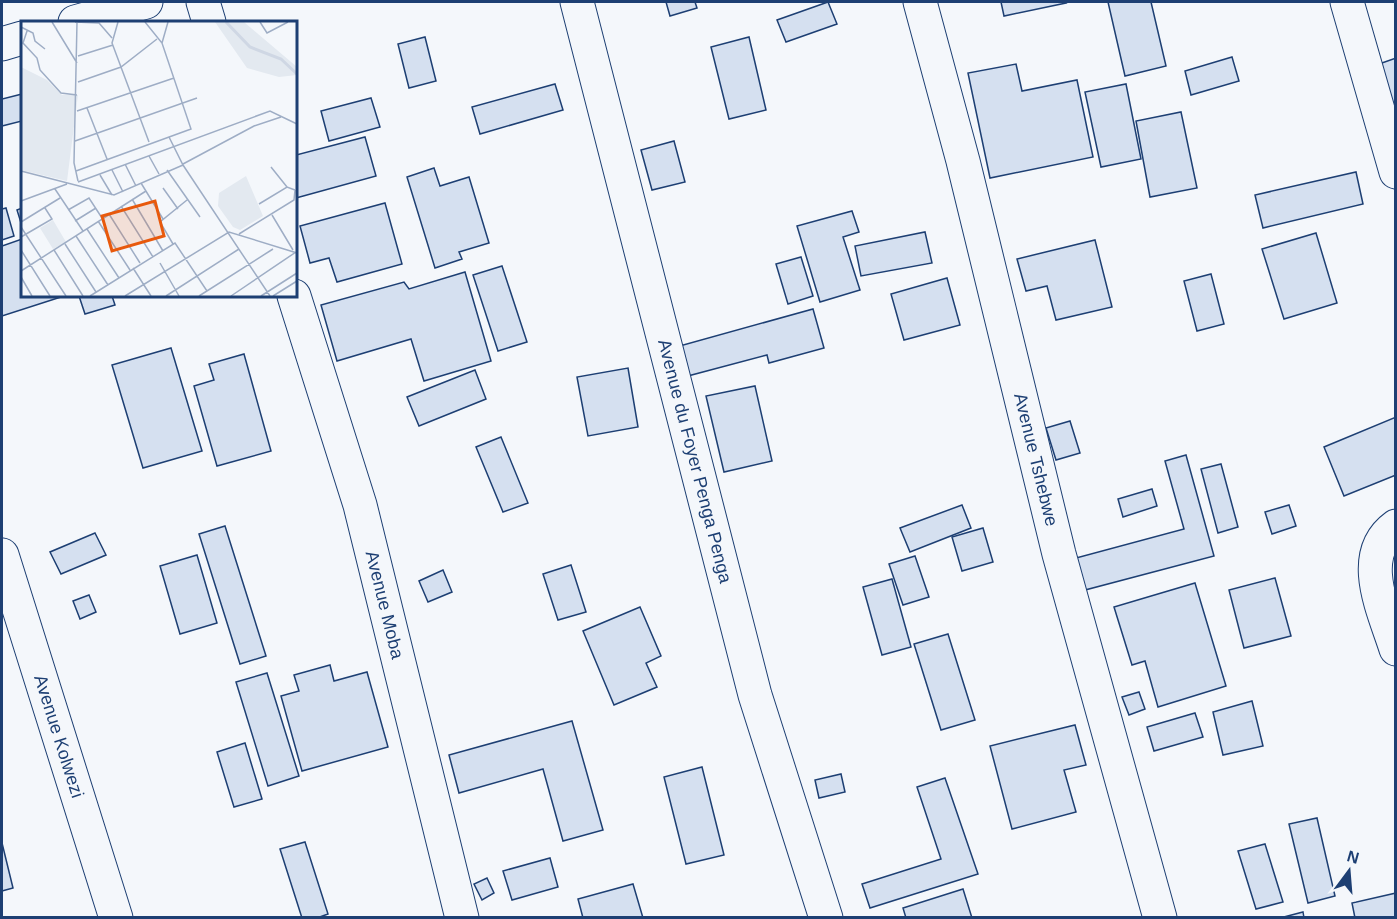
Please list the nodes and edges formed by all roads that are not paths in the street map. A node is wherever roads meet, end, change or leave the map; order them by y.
1 (146, 2) edge
2 (203, 2) edge
3 (577, 2) edge
4 (920, 2) edge
5 (1347, 2) edge
6 (79, 21) edge
7 (209, 21) edge
8 (21, 38) edge
9 (2, 44) edge
10 (1395, 172) edge
11 (294, 297) edge
12 (1395, 526) edge
13 (2, 555) edge
14 (1395, 649) edge
15 (116, 918) edge
16 (462, 918) edge
17 (826, 918) edge
18 (1160, 918) edge

1 - 6 street
2 - 7 street
3 - 17 street, Avenue du Foyer Penga Penga
4 - 18 street, Avenue Tshebwe
5 - 10 street
8 - 9 street
11 - 16 street, Avenue Moba
12 - 14 street
13 - 15 street, Avenue Kolwezi

